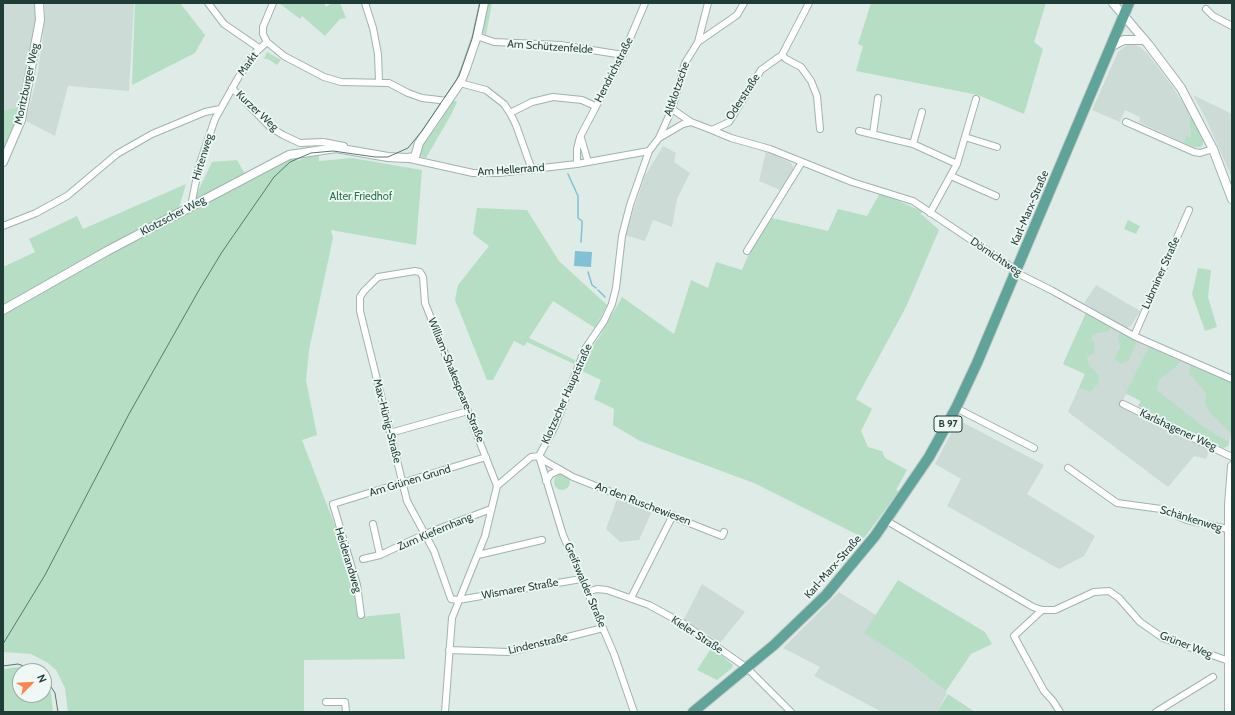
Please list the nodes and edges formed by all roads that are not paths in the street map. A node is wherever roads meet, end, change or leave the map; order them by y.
1 (39, 3) edge
2 (208, 3) edge
3 (273, 3) edge
4 (366, 3) edge
5 (484, 3) edge
6 (645, 3) edge
7 (708, 3) edge
8 (744, 3) edge
9 (809, 3) edge
10 (1113, 3) edge
11 (1129, 3) edge
12 (1206, 9) dead end
13 (1124, 16) junction
14 (1232, 26) edge
15 (477, 36) junction
16 (1144, 40) junction
17 (267, 42) junction
18 (698, 42) junction
19 (1112, 46) junction
20 (259, 48) junction
21 (623, 55) junction
22 (782, 55) junction
23 (379, 82) junction
24 (460, 83) junction
25 (232, 88) junction
26 (878, 98) dead end
27 (976, 99) dead end
28 (448, 102) junction
29 (595, 106) junction
30 (220, 109) junction
31 (672, 109) junction
32 (922, 112) dead end
33 (510, 113) junction
34 (691, 122) junction
35 (1126, 122) dead end
36 (820, 129) dead end
37 (712, 130) junction
38 (859, 131) dead end
39 (873, 134) junction
40 (580, 137) junction
41 (965, 137) junction
42 (659, 138) junction
43 (912, 144) junction
44 (997, 147) dead end
45 (351, 149) junction
46 (1213, 149) junction
47 (649, 151) junction
48 (406, 158) junction
49 (3, 162) edge
50 (588, 162) junction
51 (802, 162) junction
52 (577, 164) junction
53 (957, 164) junction
54 (532, 170) junction
55 (951, 176) junction
56 (1231, 194) edge
57 (996, 196) dead end
58 (191, 206) junction
59 (1189, 210) dead end
60 (930, 213) junction
61 (3, 226) edge
62 (747, 251) dead end
63 (420, 272) joint
64 (1015, 272) junction
65 (3, 310) edge
66 (1134, 336) junction
67 (1232, 379) edge
68 (1123, 404) dead end
69 (956, 408) junction
70 (468, 411) junction
71 (390, 433) junction
72 (1034, 448) dead end
73 (539, 456) junction
74 (486, 457) junction
75 (1232, 457) edge
76 (1232, 466) edge
77 (1068, 468) dead end
78 (560, 470) junction
79 (1232, 478) edge
80 (546, 481) junction
81 (402, 483) junction
82 (497, 486) junction
83 (333, 504) joint
84 (491, 509) junction
85 (673, 515) junction
86 (887, 521) junction
87 (373, 524) dead end
88 (1231, 530) edge
89 (724, 532) dead end
90 (425, 534) junction
91 (542, 540) dead end
92 (380, 555) junction
93 (478, 555) junction
94 (363, 559) dead end
95 (581, 579) junction
96 (587, 592) junction
97 (631, 598) junction
98 (458, 600) junction
99 (1042, 610) junction
100 (361, 615) dead end
101 (603, 628) junction
102 (449, 650) junction
103 (1229, 661) junction
104 (747, 668) junction
105 (1231, 670) edge
106 (1214, 677) dead end
107 (326, 702) dead end
108 (346, 712) edge
109 (445, 712) edge
110 (634, 712) edge
111 (693, 712) edge
112 (791, 712) edge
113 (1060, 712) edge
114 (1156, 712) edge
115 (1229, 712) edge

1 - 49 street, Moritzburger Weg
2 - 20 street
3 - 17 street
4 - 23 street
5 - 15 street
6 - 21 street, Hendrichstraße
7 - 18 street, Altklotzsche
8 - 18 street
9 - 22 street, Oderstraße
10 - 13 street
11 - 13 main road, B 97
12 - 14 street
13 - 16 street
13 - 19 main road, Karl-Marx-Straße / B 97
15 - 21 street, Am Schützenfelde
15 - 24 street
16 - 19 street
16 - 46 street
17 - 20 street, Markt
17 - 23 street, Markt
18 - 31 street, Altklotzsche
19 - 64 main road, Karl-Marx-Straße / B 97
20 - 25 street, Markt
21 - 29 street, Hendrichstraße
22 - 36 street
22 - 37 street, Oderstraße
23 - 28 street, Markt
24 - 28 street
24 - 33 street
25 - 30 street, Markt
25 - 45 street, Kurzer Weg
26 - 39 street
27 - 41 street
28 - 48 street
29 - 33 street
29 - 40 street, Hendrichstraße
30 - 58 street, Hirtenweg
30 - 61 street
31 - 34 street
31 - 42 street, Altklotzsche
32 - 43 street
33 - 54 street
34 - 37 street
34 - 42 street
35 - 46 street
37 - 51 street, Dörnichtweg
38 - 39 street
39 - 43 street
40 - 50 street
40 - 52 street, Hendrichstraße
41 - 44 street
41 - 53 street
42 - 47 street, Altklotzsche
43 - 53 street
45 - 48 street, Am Hellerrand
45 - 58 street, Klotzscher Weg
46 - 56 street
47 - 50 street, Am Hellerrand
47 - 73 street, Klotzscher Hauptstraße
48 - 54 street, Am Hellerrand
50 - 52 street, Am Hellerrand
51 - 60 street, Dörnichtweg
51 - 62 street
52 - 54 street, Am Hellerrand
53 - 55 street
55 - 57 street
55 - 60 street
58 - 65 street, Klotzscher Weg
59 - 66 street, Lubminer Straße
60 - 64 street, Dörnichtweg
63 - 70 street, William-Shakespeare-Straße
63 - 71 street, Max-Hünig-Straße
64 - 66 street, Dörnichtweg
64 - 69 main road, Karl-Marx-Straße / B 97
66 - 67 street, Dörnichtweg
68 - 75 street, Karlshagener Weg
69 - 72 street
69 - 86 main road, Karl-Marx-Straße / B 97
70 - 71 street
70 - 74 street, William-Shakespeare-Straße
71 - 81 street, Max-Hünig-Straße
73 - 78 street, An den Ruschewiesen
73 - 80 street, Greifswalder Straße
73 - 82 street, Klotzscher Hauptstraße
74 - 81 street, Am Grünen Grund
74 - 82 street, William-Shakespeare-Straße
76 - 79 street
77 - 88 street, Schänkenweg
78 - 80 street
78 - 85 street, An den Ruschewiesen
79 - 88 street
80 - 95 street, Greifswalder Straße
81 - 83 street, Am Grünen Grund
81 - 90 street, Max-Hünig-Straße
82 - 84 street
83 - 100 street, Heiderandweg
84 - 90 street, Zum Kiefernhang
84 - 93 street
85 - 89 street, An den Ruschewiesen
85 - 97 street
86 - 99 street
86 - 104 main road, Karl-Marx-Straße / B 97
87 - 92 street
88 - 103 street
90 - 92 street, Zum Kiefernhang
90 - 98 street, Max-Hünig-Straße
91 - 93 street
92 - 94 street, Zum Kiefernhang
93 - 98 street
95 - 96 street, Greifswalder Straße
95 - 98 street, Wismarer Straße
96 - 97 street, Kieler Straße
96 - 101 street, Greifswalder Straße
97 - 104 street, Kieler Straße
98 - 102 street
99 - 103 street, Grüner Weg
99 - 113 street
101 - 102 street, Lindenstraße
101 - 110 street, Greifswalder Straße
102 - 109 street
103 - 105 street
104 - 111 main road, Karl-Marx-Straße / B 97
104 - 112 street, Kieler Straße
105 - 115 street
106 - 114 street
107 - 108 street

